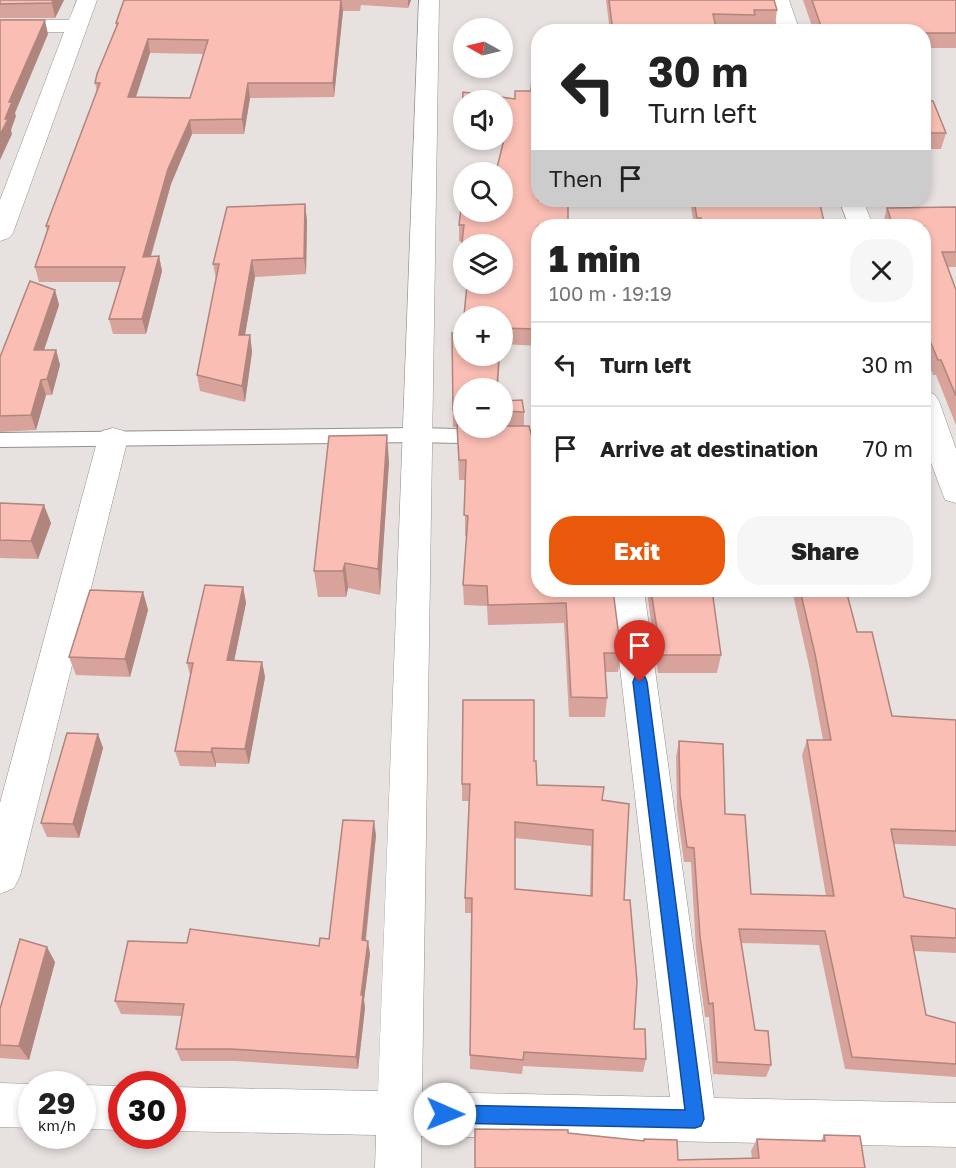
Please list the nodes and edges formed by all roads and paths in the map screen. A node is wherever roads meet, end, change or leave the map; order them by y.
1 (87, 0) edge
2 (429, 0) edge
3 (779, 0) edge
4 (787, 24) edge
5 (0, 26) edge
6 (76, 26) junction
7 (0, 233) edge
8 (931, 421) edge
9 (416, 435) junction
10 (113, 438) junction
11 (531, 438) edge
12 (0, 440) edge
13 (940, 447) edge
14 (956, 492) edge
15 (629, 597) edge
16 (0, 876) edge
17 (0, 1105) edge
18 (18, 1106) edge
19 (186, 1108) edge
20 (399, 1113) junction
21 (695, 1119) junction
22 (956, 1125) edge
23 (398, 1168) edge

1 - 6 street
2 - 9 street
3 - 4 street
5 - 6 street
6 - 7 street
8 - 13 street
9 - 10 lane
9 - 11 lane
9 - 20 street
10 - 12 lane
10 - 16 street
13 - 14 street
15 - 21 street
17 - 18 street
19 - 20 street
20 - 21 street
20 - 23 street
21 - 22 street

